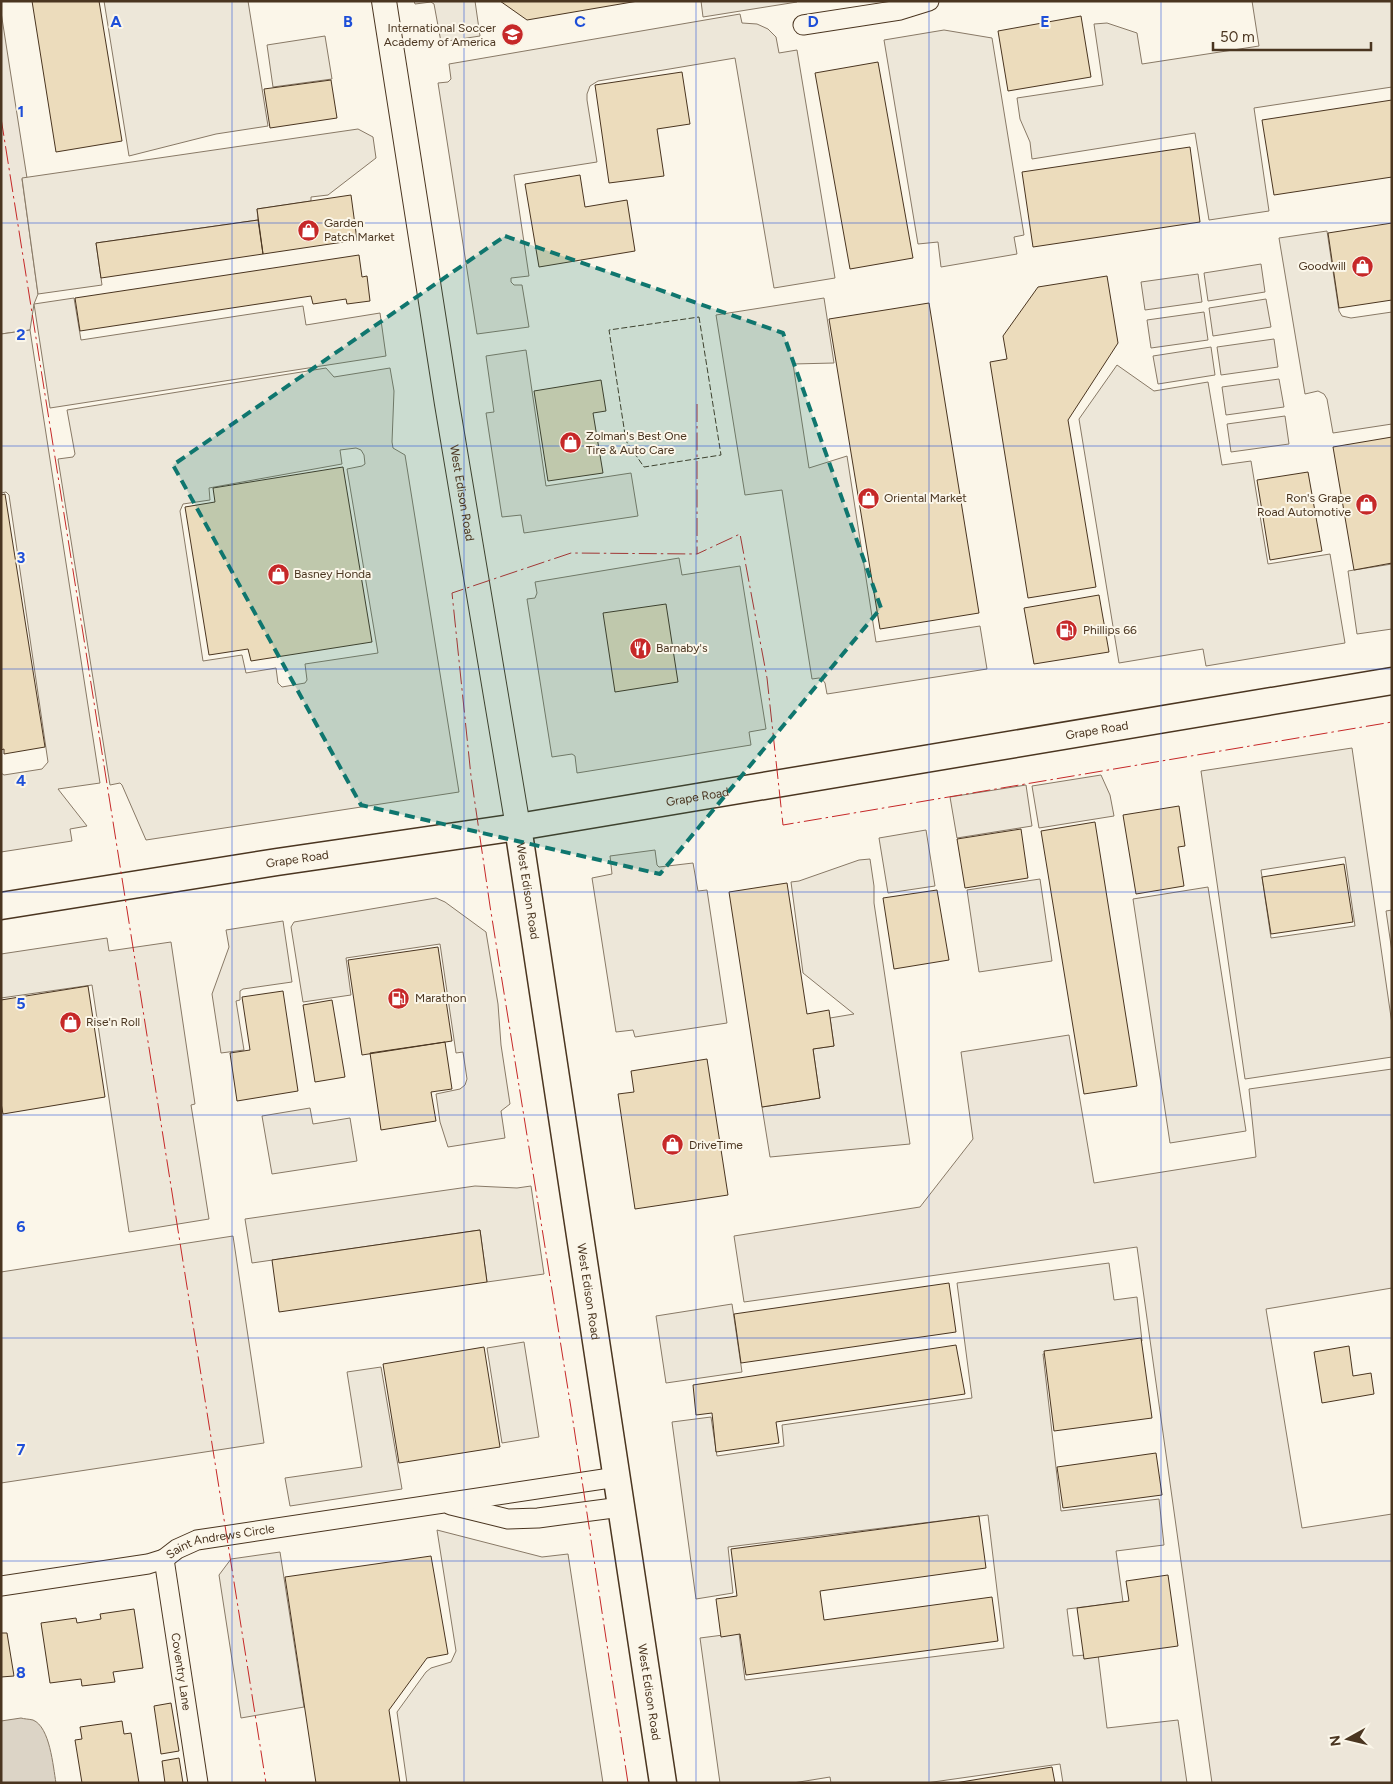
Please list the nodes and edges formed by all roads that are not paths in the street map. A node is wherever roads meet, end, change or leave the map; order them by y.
1 (384, 1) edge
2 (928, 1) edge
3 (803, 25) dead end
4 (1392, 681) edge
5 (518, 827) junction
6 (1, 906) edge
7 (617, 1477) junction
8 (443, 1503) junction
9 (621, 1507) junction
10 (164, 1559) junction
11 (1, 1586) edge
12 (198, 1783) edge
13 (663, 1783) edge

1 - 5 street, West Edison Road
2 - 3 street
4 - 5 main road, Grape Road
5 - 6 main road, Grape Road
5 - 7 main road, West Edison Road
7 - 8 street, Saint Andrews Circle
7 - 9 main road, West Edison Road
8 - 9 street, Saint Andrews Circle
8 - 10 street, Saint Andrews Circle
9 - 13 main road, West Edison Road
10 - 11 street, Saint Andrews Circle
10 - 12 street, Coventry Lane

